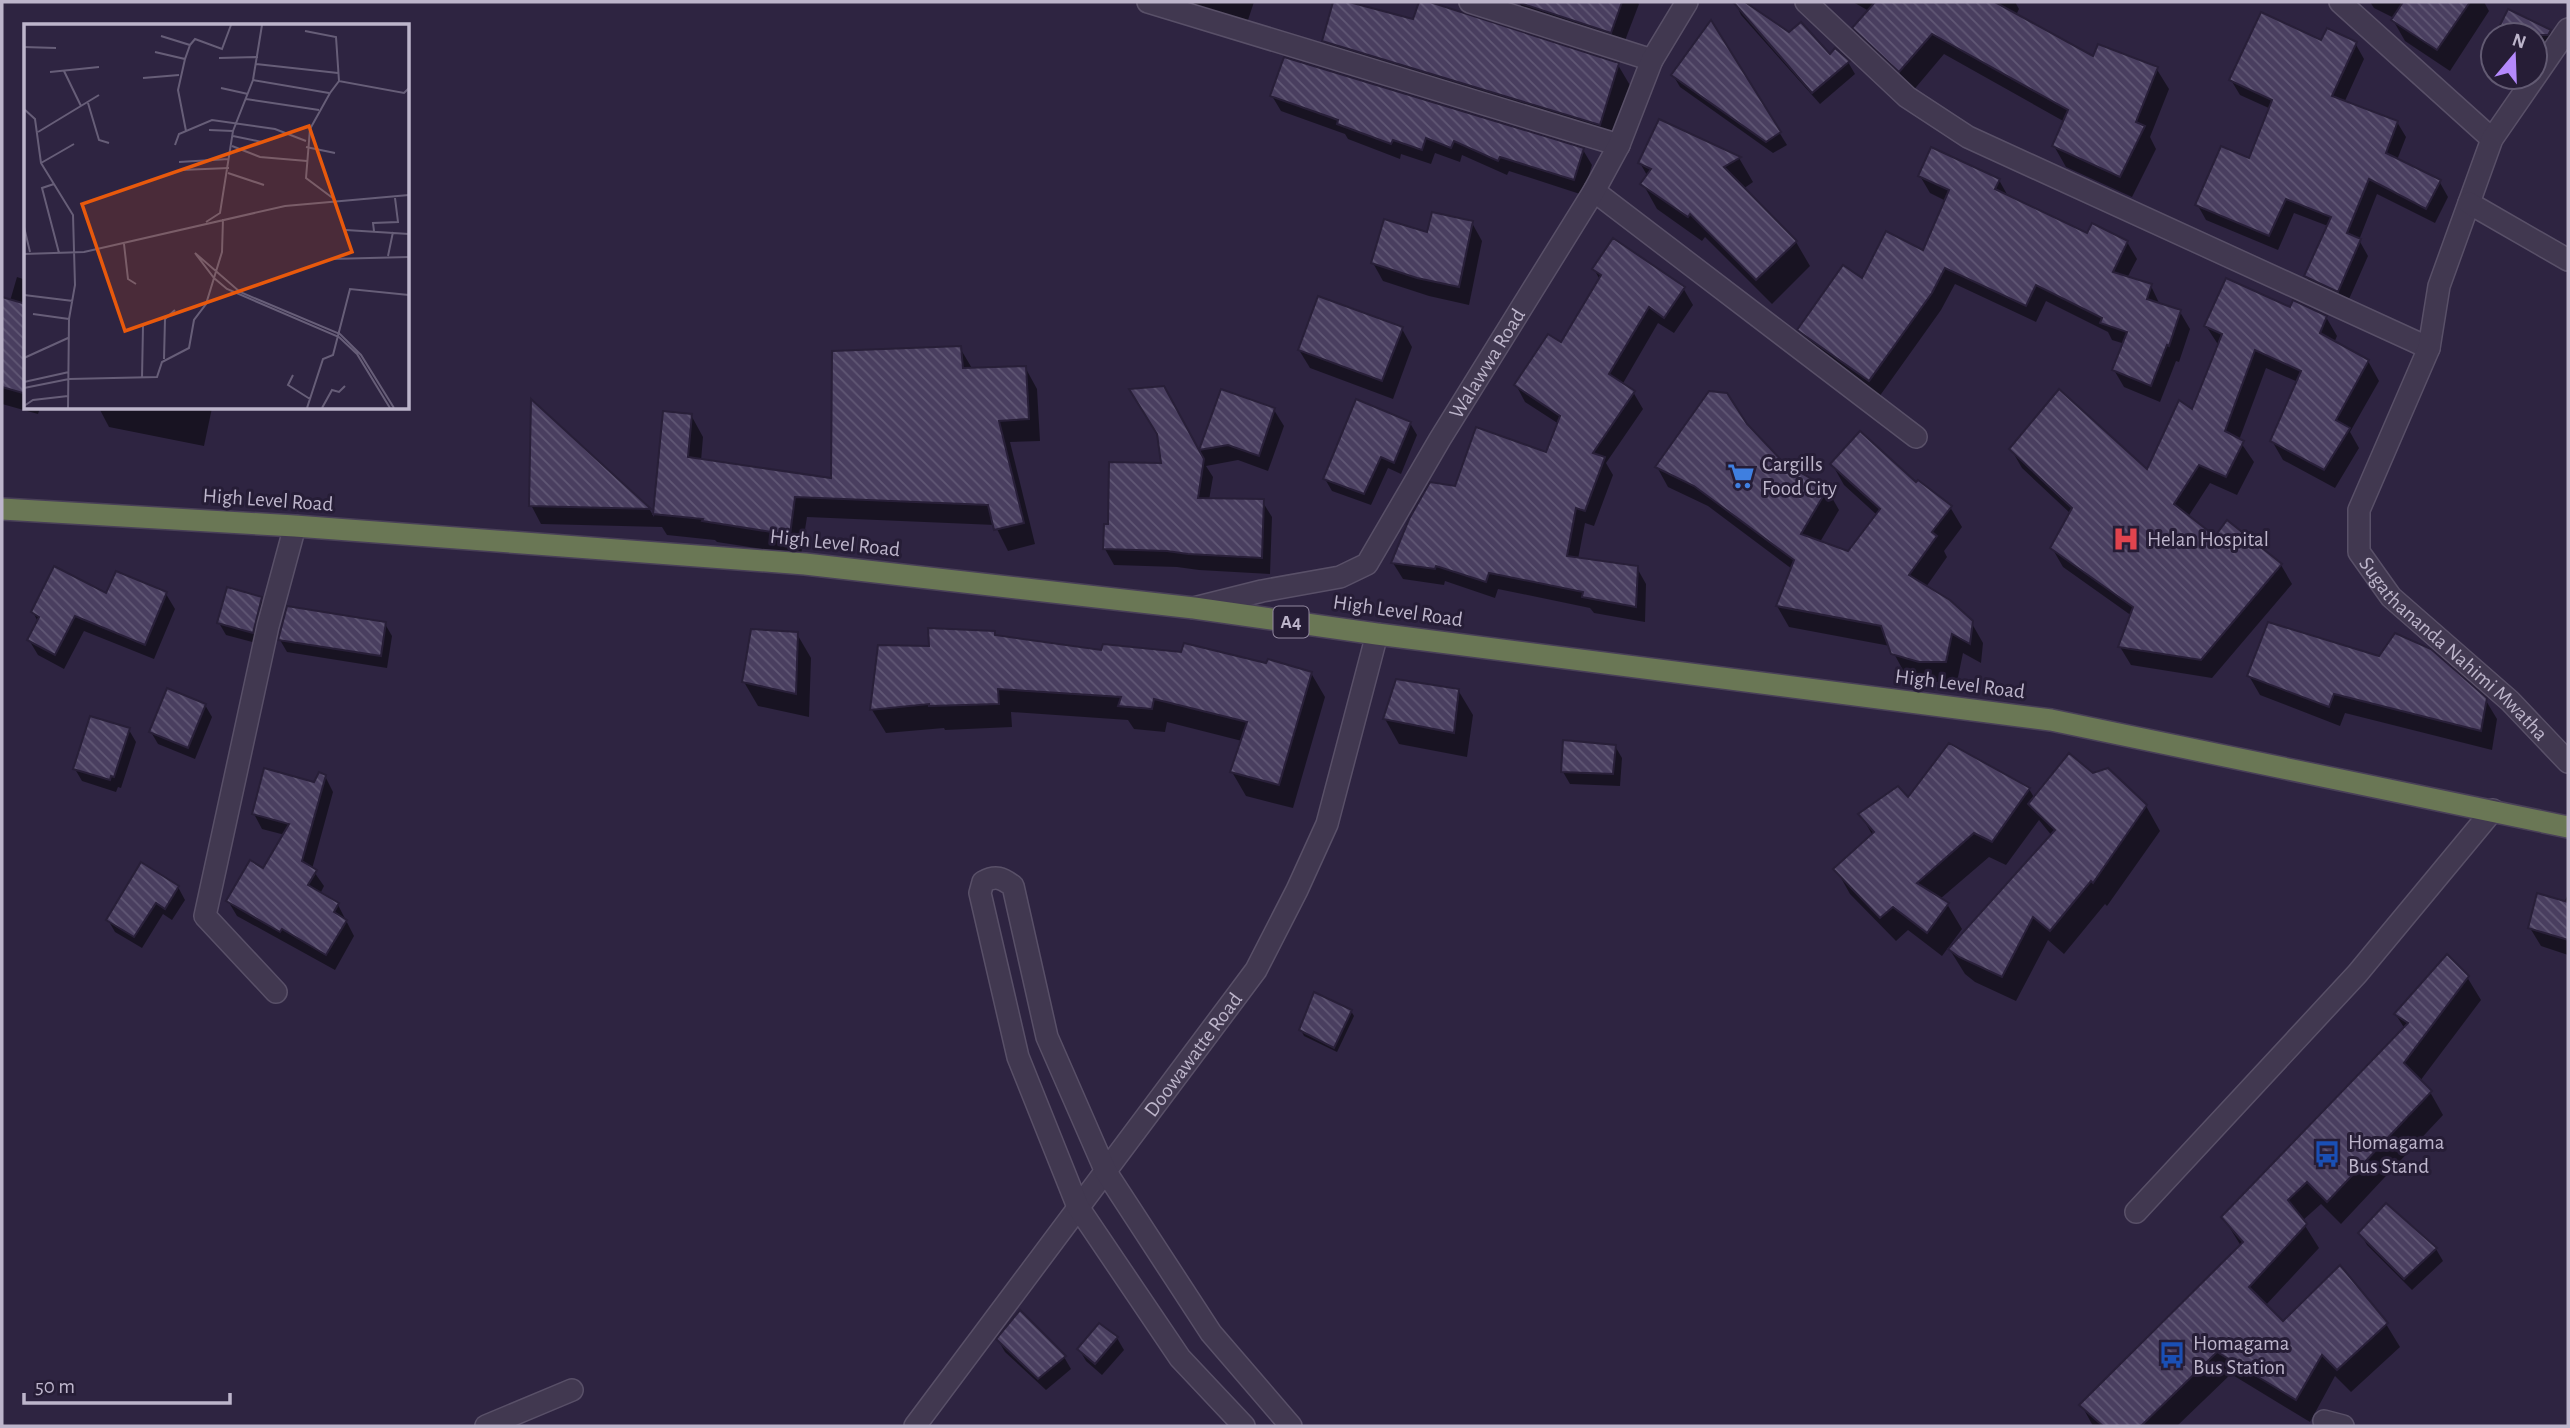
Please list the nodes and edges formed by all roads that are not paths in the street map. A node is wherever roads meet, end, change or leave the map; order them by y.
1 (1148, 2) edge
2 (1471, 2) edge
3 (1687, 2) edge
4 (1806, 2) edge
5 (2340, 2) edge
6 (2568, 30) edge
7 (1652, 60) junction
8 (2492, 139) junction
9 (1619, 145) junction
10 (1594, 191) junction
11 (2469, 203) junction
12 (2568, 260) edge
13 (2429, 348) junction
14 (1916, 437) dead end
15 (2, 509) edge
16 (295, 526) junction
17 (1194, 608) junction
18 (1377, 634) junction
19 (2568, 762) edge
20 (2493, 810) junction
21 (2568, 827) edge
22 (276, 992) dead end
23 (1106, 1172) junction
24 (1078, 1207) junction
25 (2136, 1212) dead end
26 (572, 1390) dead end
27 (486, 1426) edge
28 (915, 1426) edge
29 (1244, 1426) edge
30 (1291, 1426) edge

1 - 9 street
2 - 7 street
3 - 7 street, Walawwa Road
4 - 13 street
5 - 8 street
6 - 8 street, Sugathananda Nahimi Mwatha
7 - 9 street, Walawwa Road
8 - 11 street, Sugathananda Nahimi Mwatha
9 - 10 street, Walawwa Road
10 - 14 street
10 - 17 street, Walawwa Road
11 - 12 street
11 - 13 street, Sugathananda Nahimi Mwatha
13 - 19 street, Sugathananda Nahimi Mwatha
15 - 16 highway, High Level Road / A4
16 - 17 highway, High Level Road / A4
16 - 22 street
17 - 18 highway, High Level Road / A4
18 - 20 highway, High Level Road / A4
18 - 23 street, Doowawatte Road
20 - 21 highway, High Level Road / A4
20 - 25 street
23 - 24 street, Doowawatte Road
23 - 24 street
23 - 30 street
24 - 28 street, Doowawatte Road
24 - 29 street
26 - 27 street

